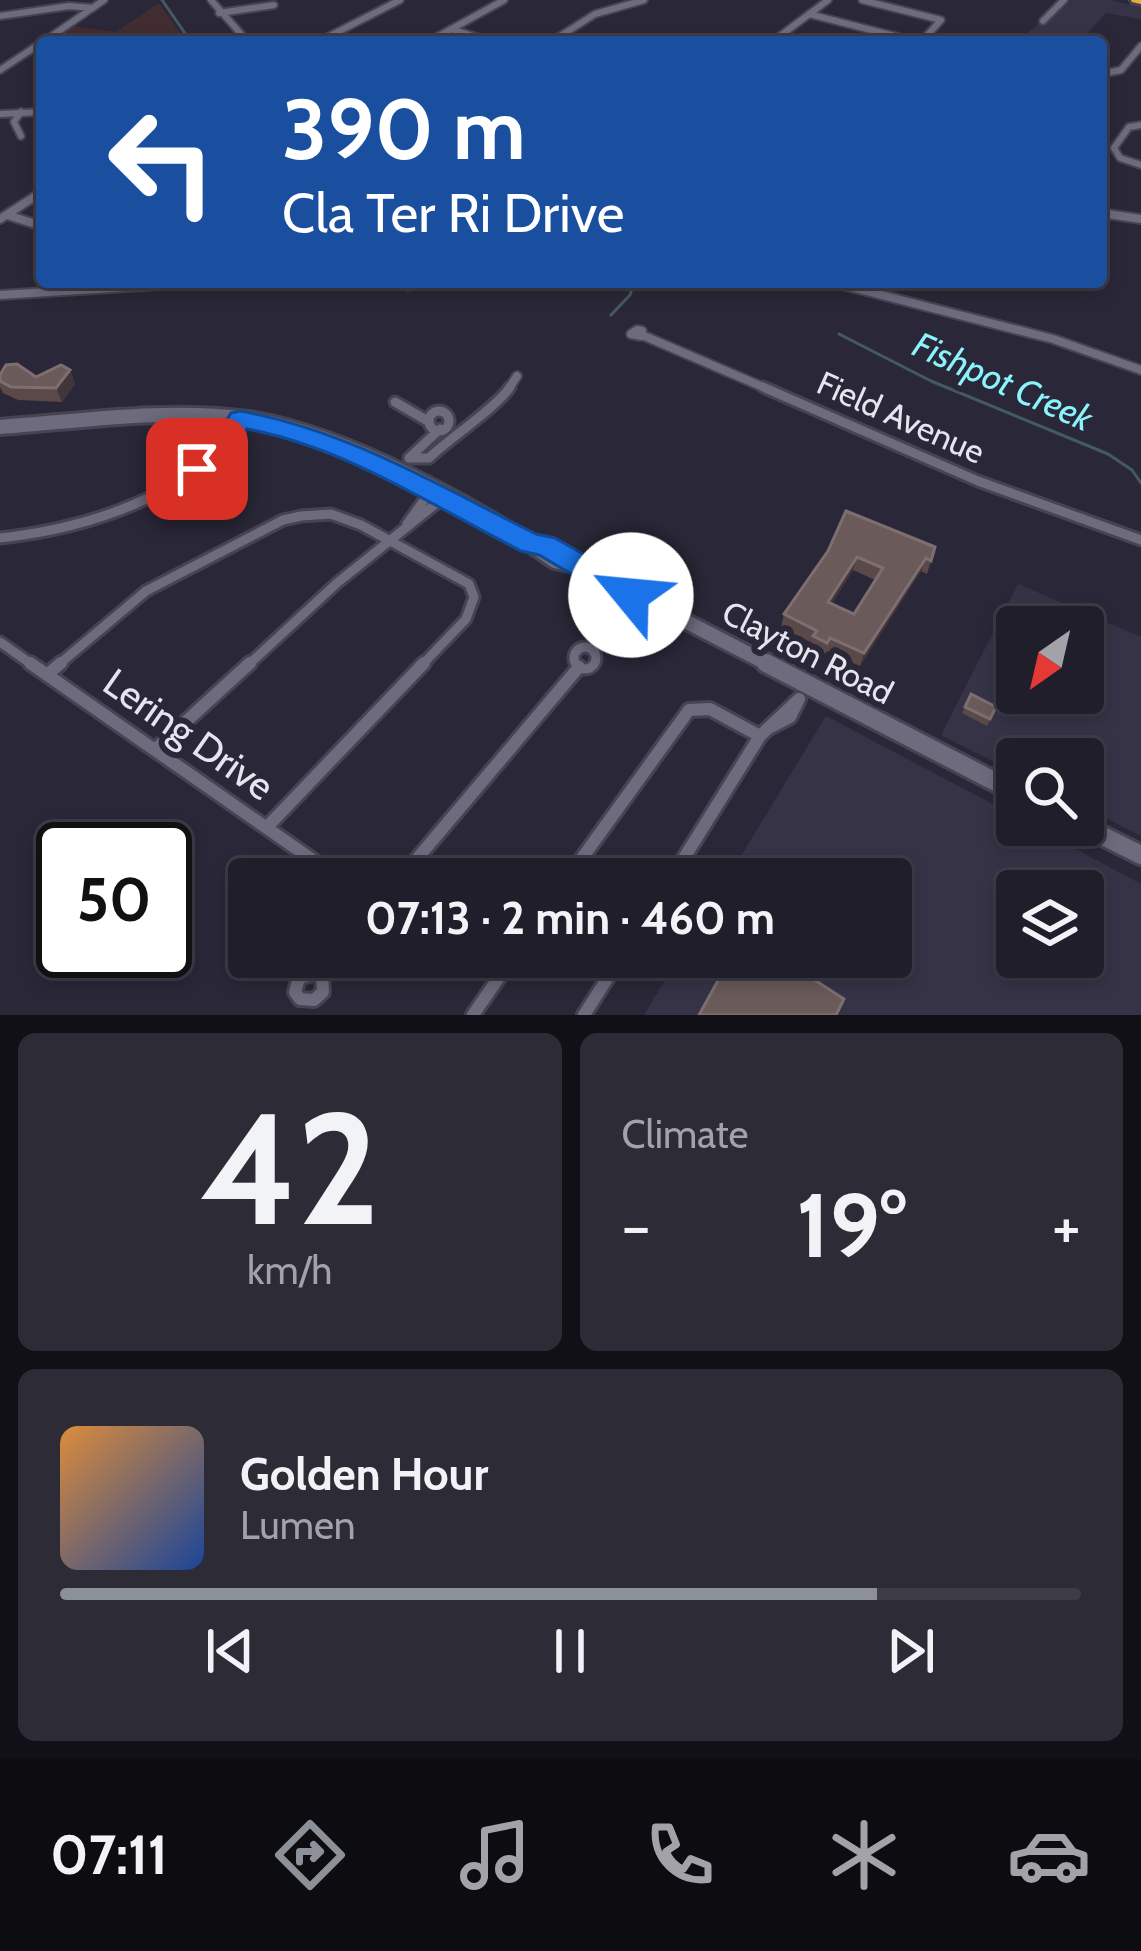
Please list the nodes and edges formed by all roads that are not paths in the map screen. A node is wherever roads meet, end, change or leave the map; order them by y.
1 (24, 0) edge
2 (104, 0) edge
3 (211, 0) edge
4 (400, 0) edge
5 (504, 0) edge
6 (644, 0) edge
7 (828, 0) edge
8 (862, 0) edge
9 (1064, 0) edge
10 (274, 5) dead end
11 (94, 8) junction
12 (27, 12) junction
13 (219, 13) junction
14 (809, 14) junction
15 (0, 16) edge
16 (1043, 21) dead end
17 (451, 29) junction
18 (52, 36) edge
19 (242, 36) edge
20 (330, 36) edge
21 (439, 36) edge
22 (473, 36) edge
23 (560, 36) edge
24 (781, 36) edge
25 (896, 36) edge
26 (926, 36) edge
27 (1141, 46) edge
28 (36, 47) edge
29 (0, 70) edge
30 (1107, 73) edge
31 (21, 112) junction
32 (36, 112) edge
33 (0, 114) edge
34 (1141, 125) edge
35 (21, 136) dead end
36 (1141, 165) edge
37 (36, 196) edge
38 (1107, 214) edge
39 (3, 217) edge
40 (1141, 219) edge
41 (36, 225) edge
42 (66, 288) edge
43 (854, 288) edge
44 (0, 295) edge
45 (642, 335) dead end
46 (1141, 370) edge
47 (517, 376) dead end
48 (395, 402) dead end
49 (240, 419) junction
50 (426, 420) junction
51 (0, 427) edge
52 (440, 429) junction
53 (409, 458) junction
54 (392, 473) junction
55 (437, 495) junction
56 (0, 538) edge
57 (388, 541) junction
58 (1141, 541) edge
59 (0, 642) edge
60 (579, 667) dead end
61 (49, 673) junction
62 (804, 692) junction
63 (763, 732) junction
64 (157, 748) junction
65 (996, 783) edge
66 (268, 826) junction
67 (1104, 837) edge
68 (1140, 855) edge
69 (311, 858) edge
70 (418, 858) edge
71 (582, 858) edge
72 (684, 858) edge
73 (498, 978) edge
74 (608, 978) edge
75 (472, 1015) edge
76 (584, 1015) edge

1 - 12 street
2 - 11 street
3 - 13 street
4 - 20 street
5 - 17 street
6 - 23 street
7 - 14 street
8 - 26 street
9 - 16 street
10 - 13 street
11 - 12 street
11 - 18 street
12 - 15 street
13 - 19 street
14 - 24 street
14 - 25 street
17 - 21 street
17 - 22 street
27 - 30 street
28 - 29 street
31 - 32 street
31 - 33 street
31 - 35 street
34 - 36 street
37 - 39 street
38 - 40 street
39 - 41 street
42 - 44 street
43 - 46 street
45 - 58 street, Field Avenue
47 - 53 street
48 - 50 street
49 - 51 main road, Clayton Road
49 - 54 main road, Clayton Road
49 - 56 street
50 - 52 street
50 - 52 street
52 - 53 street
53 - 54 street
54 - 55 main road, Clayton Road
55 - 57 street
55 - 62 main road, Clayton Road
57 - 61 street
57 - 64 street
57 - 66 street
59 - 61 street, Lering Drive
60 - 70 street
61 - 64 street, Lering Drive
62 - 63 street
62 - 65 main road, Clayton Road
63 - 71 street
63 - 72 street
64 - 66 street, Lering Drive
66 - 69 street, Lering Drive
67 - 68 main road
73 - 75 street
74 - 76 street

